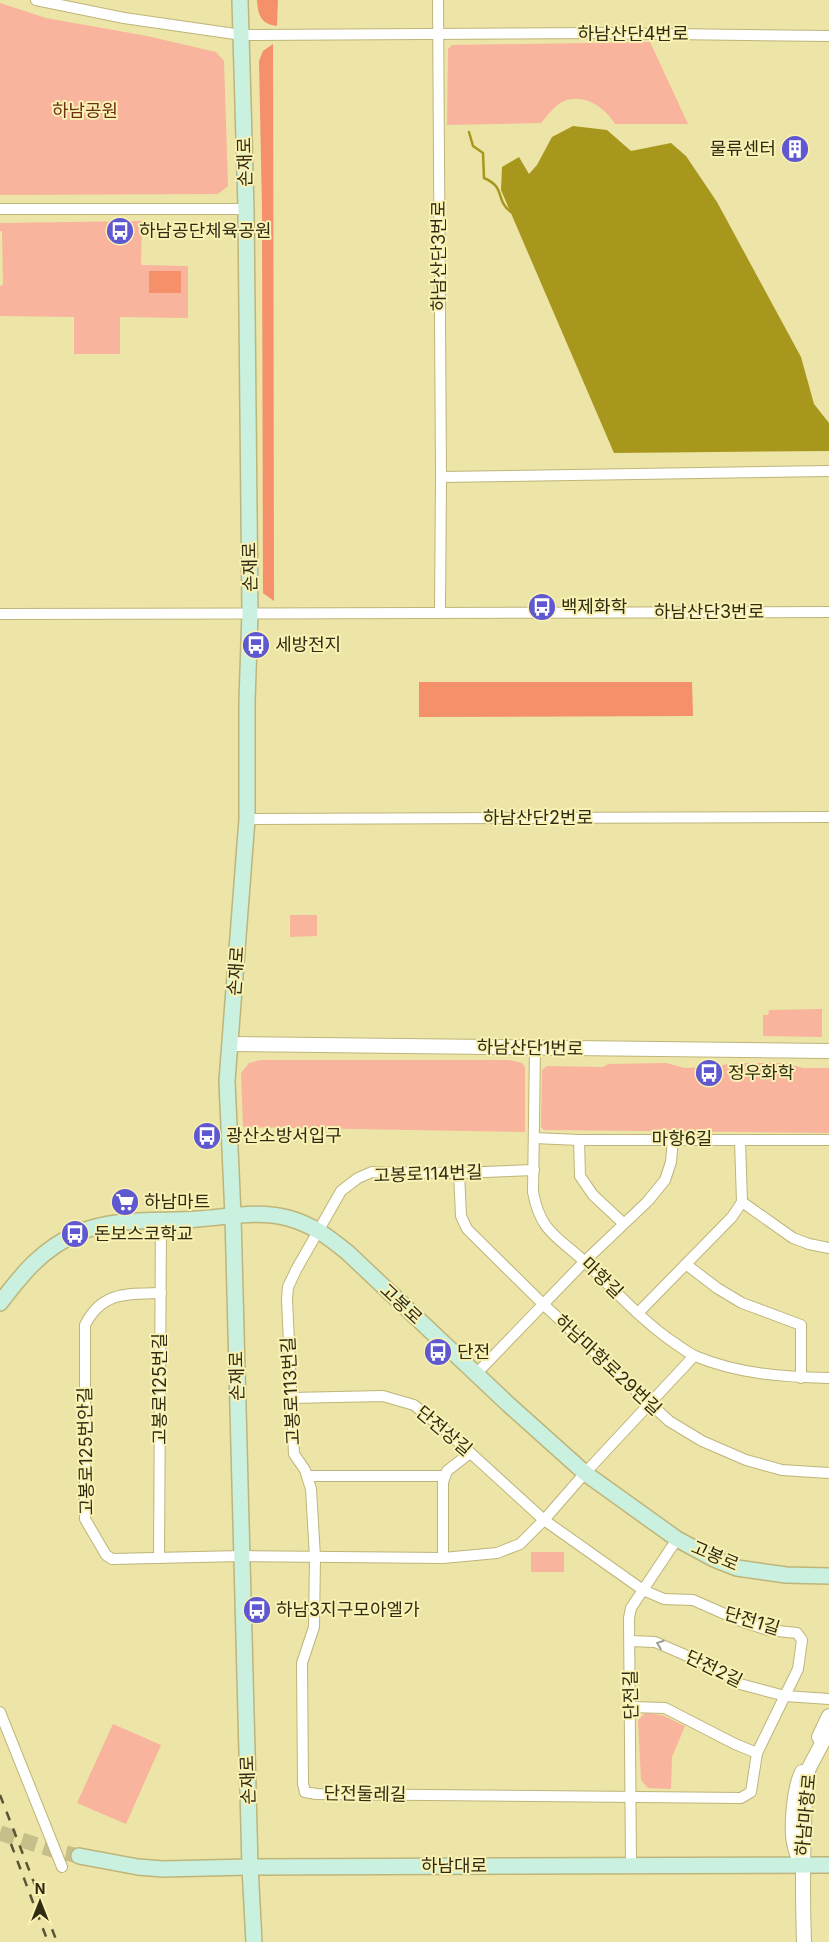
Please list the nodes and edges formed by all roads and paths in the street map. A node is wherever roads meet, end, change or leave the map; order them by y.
1 (36, 0) edge
2 (240, 0) edge
3 (438, 0) edge
4 (242, 34) junction
5 (438, 35) junction
6 (829, 36) edge
7 (0, 209) edge
8 (246, 209) junction
9 (829, 471) edge
10 (441, 477) junction
11 (440, 612) junction
12 (829, 612) edge
13 (250, 613) junction
14 (0, 614) edge
15 (829, 817) edge
16 (247, 819) junction
17 (231, 1044) junction
18 (535, 1048) junction
19 (829, 1051) edge
20 (534, 1138) junction
21 (673, 1139) junction
22 (579, 1140) junction
23 (740, 1140) junction
24 (829, 1140) edge
25 (534, 1170) junction
26 (459, 1173) junction
27 (742, 1202) junction
28 (233, 1216) junction
29 (161, 1220) junction
30 (623, 1223) junction
31 (320, 1230) junction
32 (829, 1248) edge
33 (585, 1261) junction
34 (687, 1265) junction
35 (161, 1293) junction
36 (0, 1303) edge
37 (543, 1304) junction
38 (638, 1313) junction
39 (694, 1356) junction
40 (476, 1374) junction
41 (802, 1378) junction
42 (829, 1378) edge
43 (291, 1398) junction
44 (649, 1404) junction
45 (470, 1452) junction
46 (829, 1472) edge
47 (585, 1474) junction
48 (307, 1476) junction
49 (445, 1476) junction
50 (544, 1520) junction
51 (676, 1539) junction
52 (241, 1556) junction
53 (315, 1557) junction
54 (159, 1558) junction
55 (443, 1558) junction
56 (829, 1576) edge
57 (643, 1590) junction
58 (630, 1640) junction
59 (785, 1696) junction
60 (829, 1699) edge
61 (631, 1707) junction
62 (0, 1712) edge
63 (829, 1716) edge
64 (829, 1730) edge
65 (757, 1753) junction
66 (631, 1797) junction
67 (79, 1856) tunnel mouth
68 (829, 1865) edge
69 (631, 1866) junction
70 (802, 1866) junction
71 (62, 1867) dead end
72 (250, 1867) junction
73 (254, 1942) edge
74 (804, 1942) edge

1 - 4 street, 하남산단4번로
2 - 4 main road, 손재로
3 - 5 street
4 - 5 street, 하남산단4번로
4 - 8 main road, 손재로
5 - 6 street, 하남산단4번로
5 - 10 street, 하남산단3번로
7 - 8 street
8 - 13 main road, 손재로
9 - 10 street
10 - 11 street, 하남산단3번로
11 - 12 street, 하남산단3번로
11 - 13 street, 하남산단3번로
13 - 14 street, 하남산단3번로
13 - 16 main road, 손재로
15 - 16 street, 하남산단2번로
16 - 17 main road, 손재로
17 - 18 street, 하남산단1번로
17 - 28 main road, 손재로
18 - 19 street, 하남산단1번로
18 - 20 street, 마항길
20 - 22 street, 마항6길
20 - 25 street, 마항길
21 - 22 street, 마항6길
21 - 23 street, 마항6길
21 - 30 street
22 - 30 street
23 - 24 street, 마항6길
23 - 27 street
25 - 26 street, 고봉로114번길
25 - 33 street, 마항길
26 - 31 street, 고봉로114번길
26 - 37 street, 하남마항로29번길
27 - 32 street
27 - 34 street
28 - 29 main road, 고봉로
28 - 31 main road, 고봉로
28 - 52 main road, 손재로
29 - 35 street, 고봉로125번길
29 - 36 main road, 고봉로
30 - 33 street
31 - 40 main road, 고봉로
31 - 43 street, 고봉로113번길
33 - 37 street
33 - 38 street, 마항길
34 - 38 street
34 - 41 street
35 - 54 street, 고봉로125번길
35 - 54 street, 고봉로125번안길
37 - 40 street
37 - 44 street, 하남마항로29번길
38 - 39 street, 마항길
39 - 41 street, 마항길
39 - 44 street
40 - 47 main road, 고봉로
41 - 42 street, 마항길
43 - 45 street, 단전상길
43 - 48 street, 고봉로113번길
44 - 46 street, 하남마항로29번길
44 - 47 street
45 - 49 street
45 - 50 street, 단전상길
47 - 50 street
47 - 51 main road, 고봉로
48 - 49 street
48 - 53 street, 고봉로113번길
49 - 55 street
50 - 55 street
50 - 57 street, 단전상길
51 - 56 main road, 고봉로
51 - 57 street, 단전길
52 - 53 street
52 - 54 street, 고봉로125번안길
52 - 72 main road, 손재로
53 - 55 street
53 - 66 street, 단전둘레길
57 - 58 street, 단전길
57 - 59 street, 단전1길
59 -> 58 street, 단전2길
58 - 61 street, 단전길
59 - 60 street, 단전2길
59 - 65 street, 단전1길
61 - 65 street
61 - 66 street, 단전길
62 - 71 street
63 - 70 street, 하남마항로
64 - 70 street, 하남마항로
65 - 66 street, 단전1길
66 - 69 street, 단전길
67 - 72 main road, 하남대로
68 - 70 main road, 하남대로
69 - 70 main road, 하남대로
69 - 72 main road, 하남대로
70 - 74 street
72 - 73 main road, 손재로

